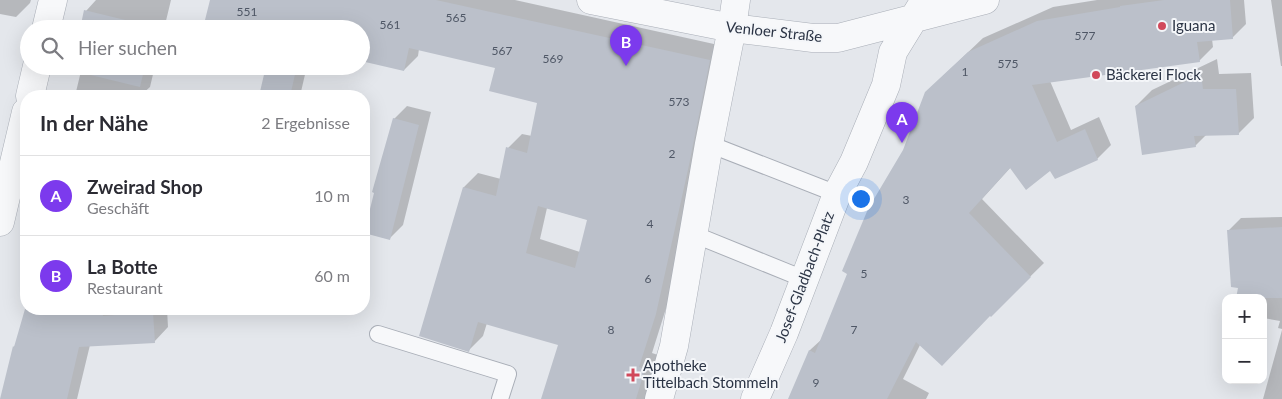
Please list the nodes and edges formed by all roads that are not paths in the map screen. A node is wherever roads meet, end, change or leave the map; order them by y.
1 (53, 0) edge
2 (591, 0) edge
3 (736, 0) edge
4 (985, 0) edge
5 (919, 9) edge
6 (48, 20) edge
7 (732, 28) junction
8 (35, 75) edge
9 (31, 90) edge
10 (20, 137) edge
11 (709, 144) junction
12 (837, 194) junction
13 (0, 222) edge
14 (693, 234) junction
15 (804, 279) junction
16 (378, 334) dead end
17 (500, 399) edge
18 (659, 399) edge
19 (755, 399) edge

1 - 6 street
2 - 7 street, Venloer Straße
3 - 7 street
4 - 5 street, Venloer Straße
5 - 7 street, Venloer Straße
5 - 12 street, Josef-Gladbach-Platz
7 - 11 street
8 - 9 street
10 - 13 street
11 - 12 lane
11 - 14 street
12 - 15 street, Josef-Gladbach-Platz
14 - 15 lane
14 - 18 street
15 - 19 street, Josef-Gladbach-Platz
16 - 17 lane

